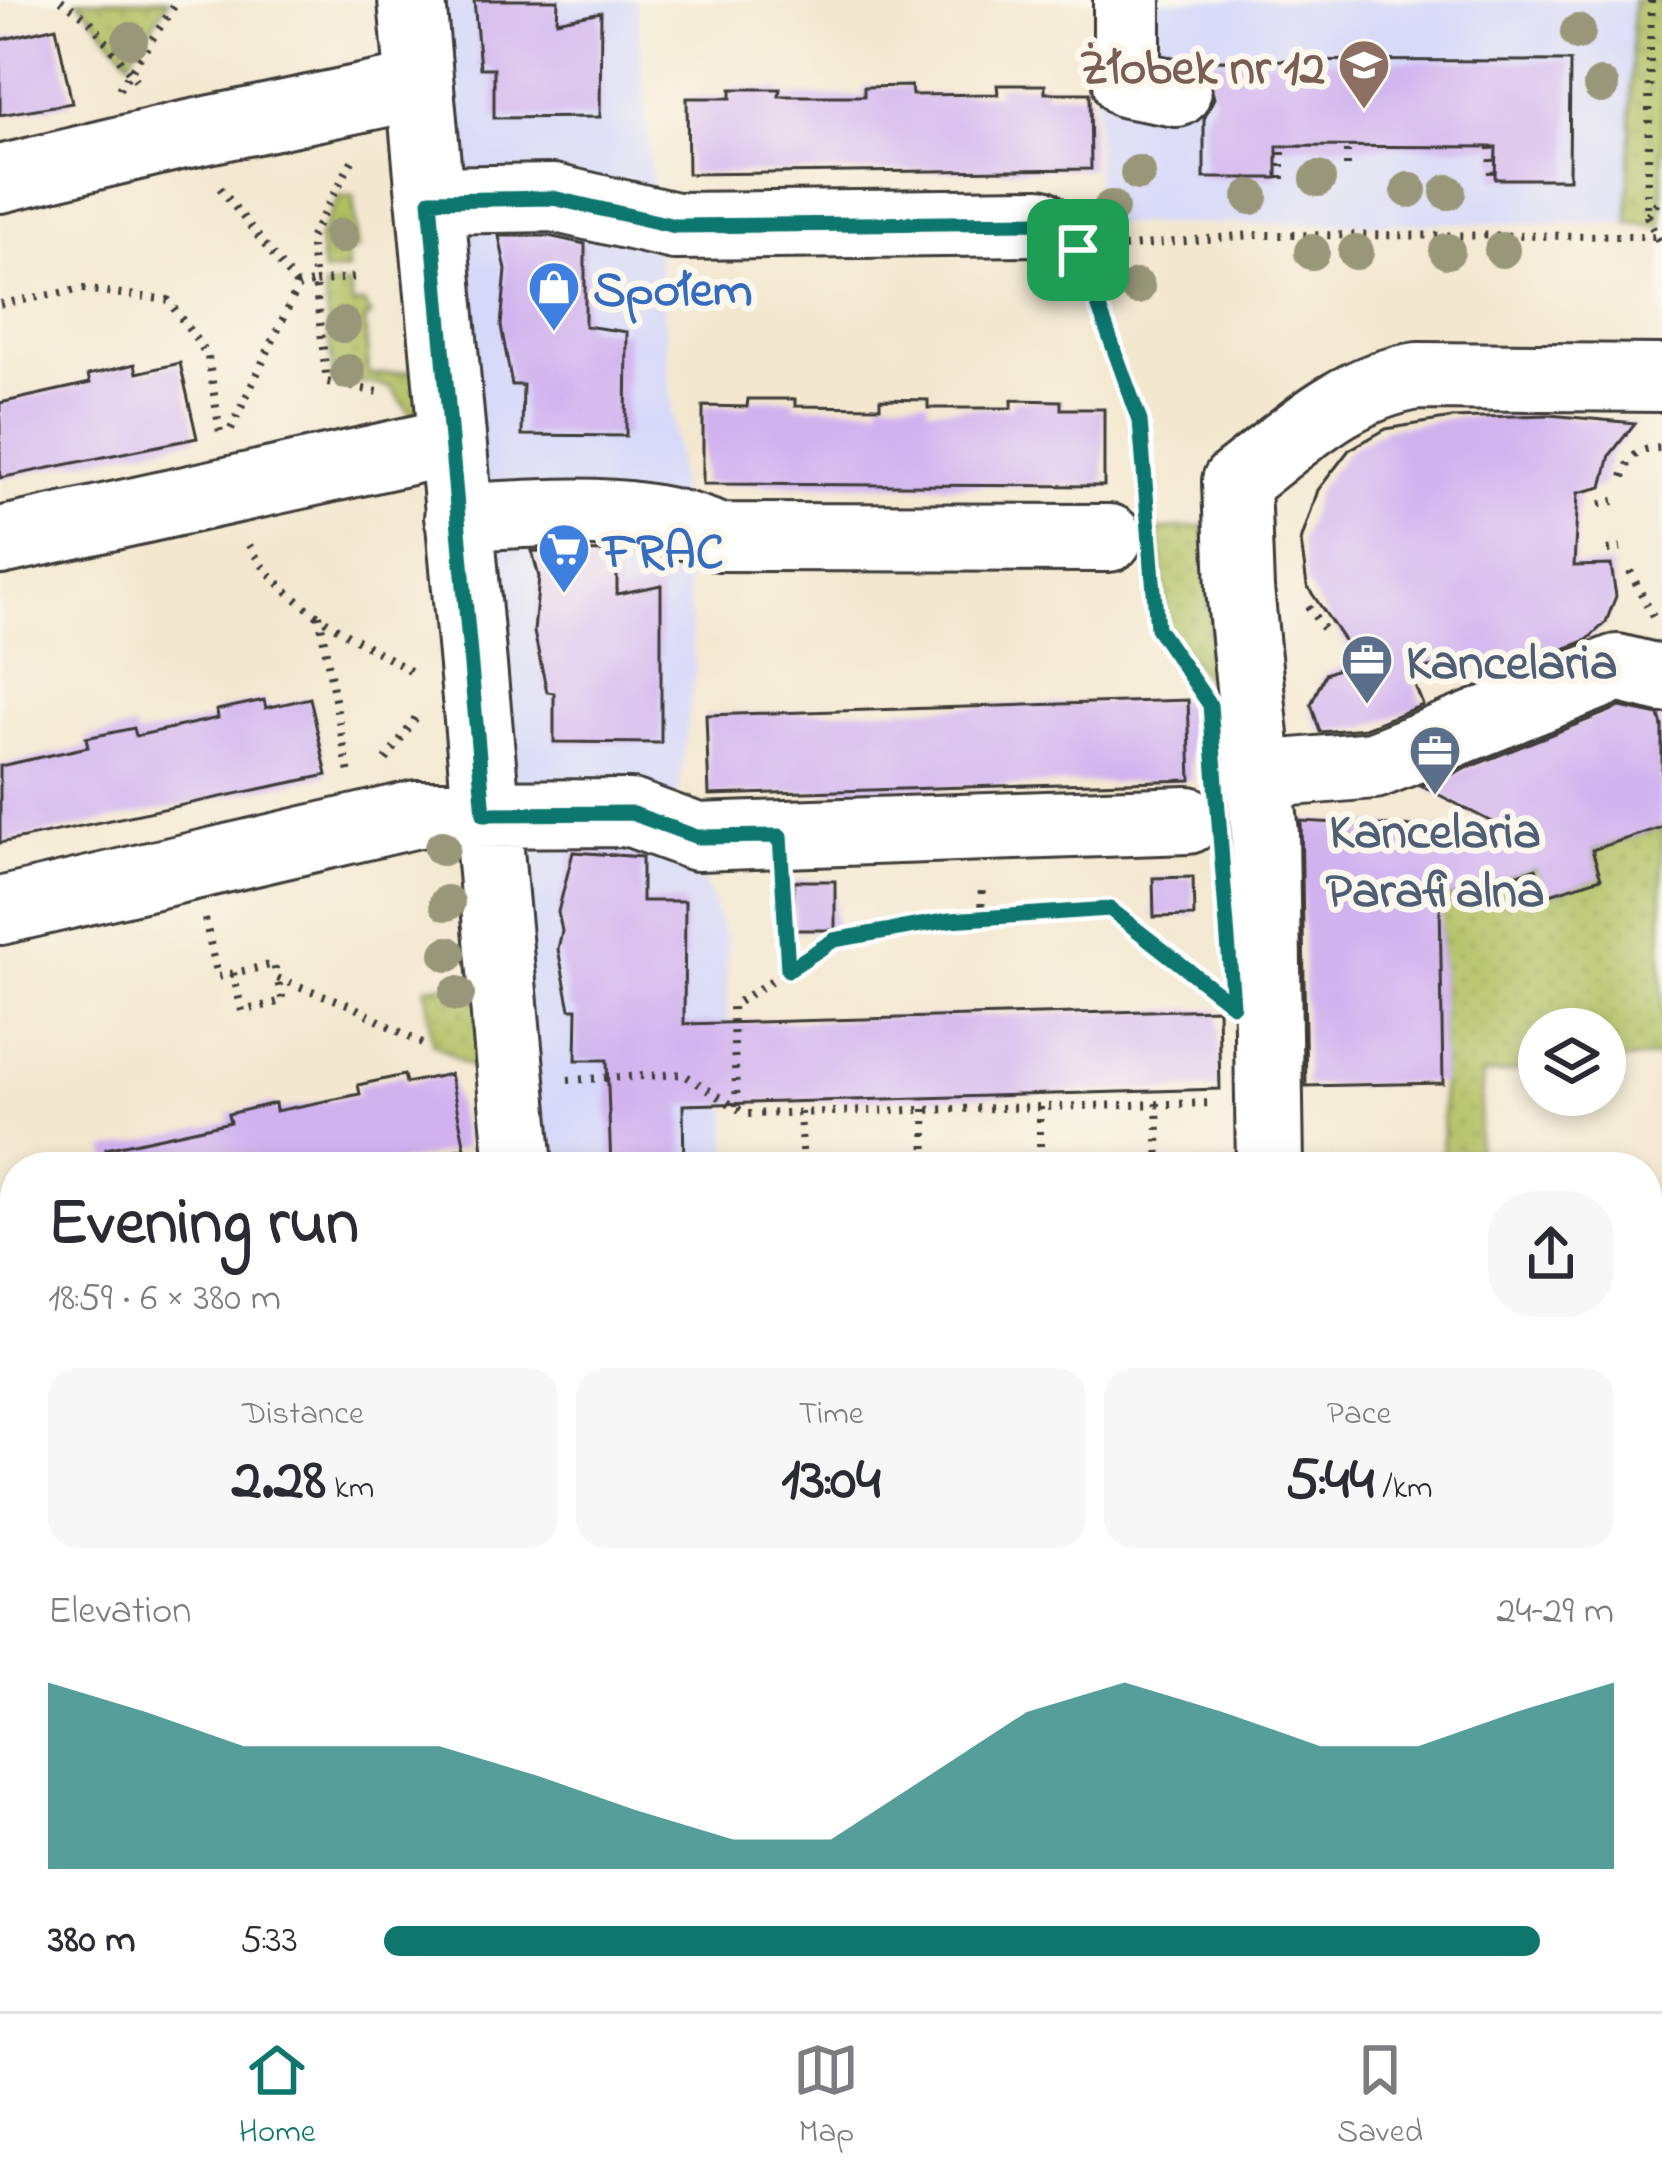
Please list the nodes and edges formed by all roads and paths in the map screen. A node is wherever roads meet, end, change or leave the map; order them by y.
1 (178, 0) edge
2 (412, 0) edge
3 (1127, 0) edge
4 (1651, 0) edge
5 (404, 88) junction
6 (1177, 93) dead end
7 (108, 105) dead end
8 (1282, 146) dead end
9 (1348, 146) dead end
10 (1490, 147) dead end
11 (1347, 166) dead end
12 (1491, 176) dead end
13 (1282, 178) dead end
14 (0, 179) edge
15 (1662, 196) edge
16 (430, 200) junction
17 (1647, 216) junction
18 (1658, 235) edge
19 (1059, 236) junction
20 (1662, 248) edge
21 (357, 277) dead end
22 (315, 282) junction
23 (168, 300) dead end
24 (0, 304) edge
25 (1662, 378) edge
26 (394, 406) dead end
27 (450, 442) junction
28 (223, 448) dead end
29 (1662, 448) edge
30 (1623, 477) dead end
31 (1615, 501) dead end
32 (1600, 504) dead end
33 (458, 517) junction
34 (0, 541) edge
35 (1622, 548) dead end
36 (1608, 550) dead end
37 (1131, 552) junction
38 (1630, 571) dead end
39 (1308, 605) dead end
40 (1662, 627) edge
41 (1324, 629) dead end
42 (1408, 673) dead end
43 (418, 675) dead end
44 (1425, 678) dead end
45 (1662, 679) edge
46 (1197, 686) dead end
47 (424, 707) dead end
48 (382, 766) dead end
49 (1258, 775) junction
50 (350, 784) dead end
51 (484, 814) junction
52 (1187, 820) dead end
53 (780, 836) junction
54 (192, 865) junction
55 (0, 911) edge
56 (788, 970) junction
57 (233, 974) junction
58 (278, 978) junction
59 (1222, 997) dead end
60 (426, 1046) dead end
61 (512, 1096) junction
62 (1221, 1102) dead end
63 (1157, 1103) junction
64 (737, 1106) junction
65 (1040, 1107) junction
66 (926, 1109) junction
67 (800, 1112) junction
68 (518, 1152) edge
69 (802, 1152) edge
70 (926, 1152) edge
71 (1040, 1152) edge
72 (1159, 1152) edge
73 (1270, 1152) edge

1 - 7 path
2 - 5 street
3 - 6 street
4 - 17 path
5 - 14 street
5 - 16 street
5 - 22 path
8 - 13 path
9 - 11 path
10 - 12 path
15 - 17 path
16 - 19 street
16 - 27 street
17 - 18 path
18 - 19 path
18 - 20 path
19 - 37 path
21 - 22 path
22 - 26 path
22 - 28 path
23 - 24 path
25 - 49 street
27 - 33 street
27 - 34 street
29 - 30 path
31 - 32 path
33 - 37 street
33 - 51 street
35 - 36 path
37 - 46 path
38 - 40 path
39 - 41 path
42 - 44 path
43 - 50 path
45 - 49 street
47 - 48 path
49 - 73 street
51 - 53 street
51 - 54 street
51 - 61 street
52 - 53 street
53 - 56 path
54 - 55 street
54 - 57 path
56 - 59 path
56 - 64 path
57 - 58 path
57 - 58 path
58 - 60 path
61 - 64 path
61 - 68 street
62 - 63 path
63 - 65 path
63 - 72 path
64 - 67 path
65 - 66 path
65 - 71 path
66 - 67 path
66 - 70 path
67 - 69 path

